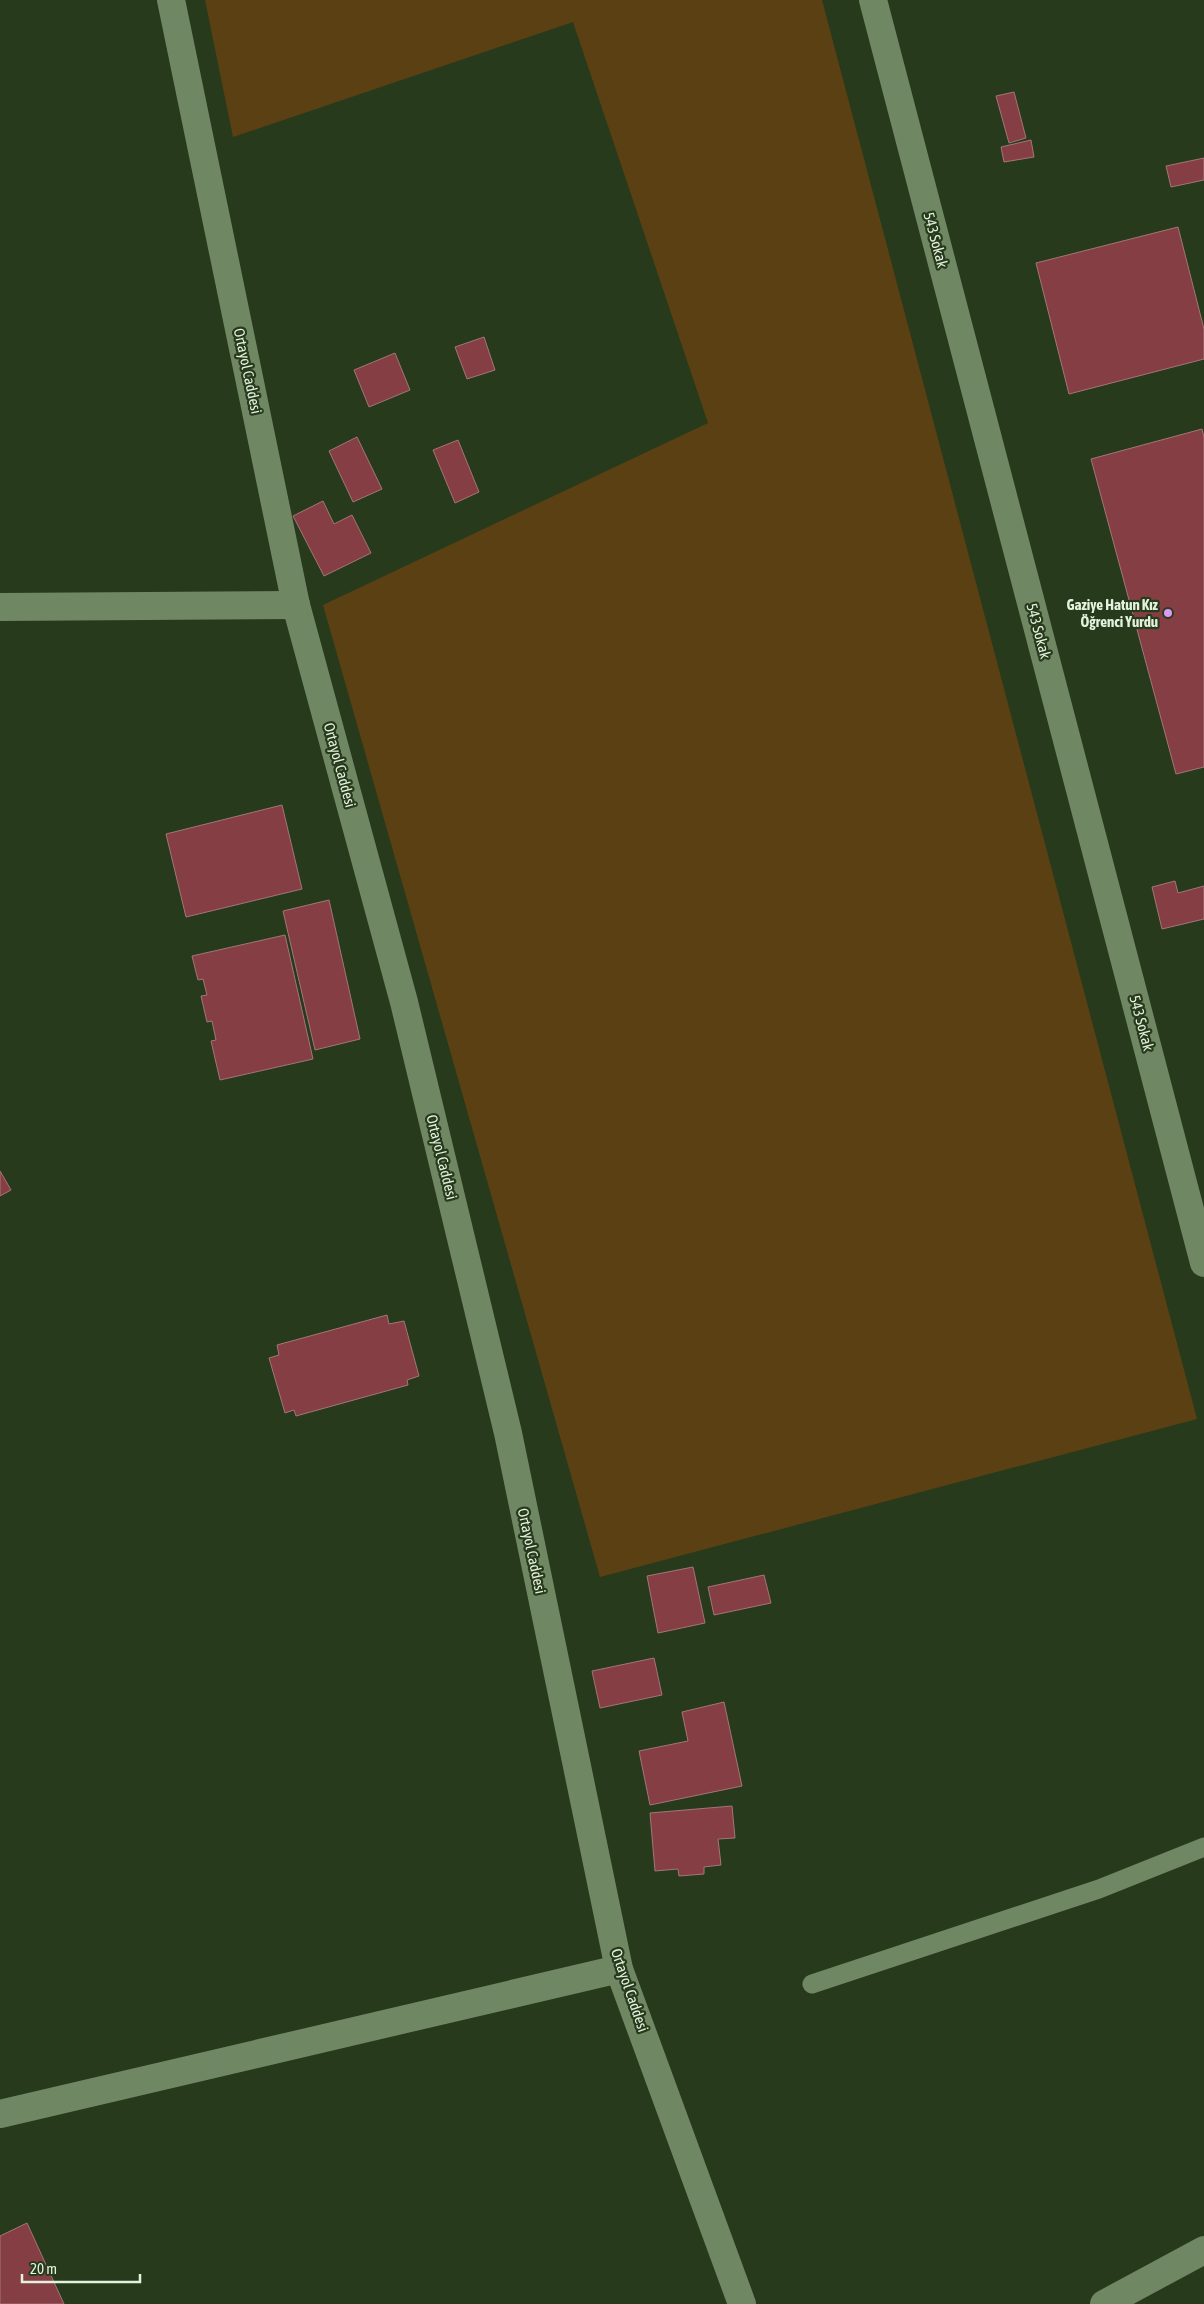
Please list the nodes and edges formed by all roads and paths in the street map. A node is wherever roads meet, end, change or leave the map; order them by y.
1 (171, 0) edge
2 (873, 0) edge
3 (0, 606) edge
4 (296, 606) junction
5 (1204, 1263) edge
6 (1204, 1847) edge
7 (619, 1969) junction
8 (812, 1984) dead end
9 (0, 2114) edge
10 (1204, 2250) edge
11 (742, 2304) edge
12 (1104, 2304) edge

1 - 4 street, Ortayol Caddesi
2 - 5 street, 543 Sokak
3 - 4 street
4 - 7 street, Ortayol Caddesi
6 - 8 lane
7 - 9 street
7 - 11 street, Ortayol Caddesi
10 - 12 street

